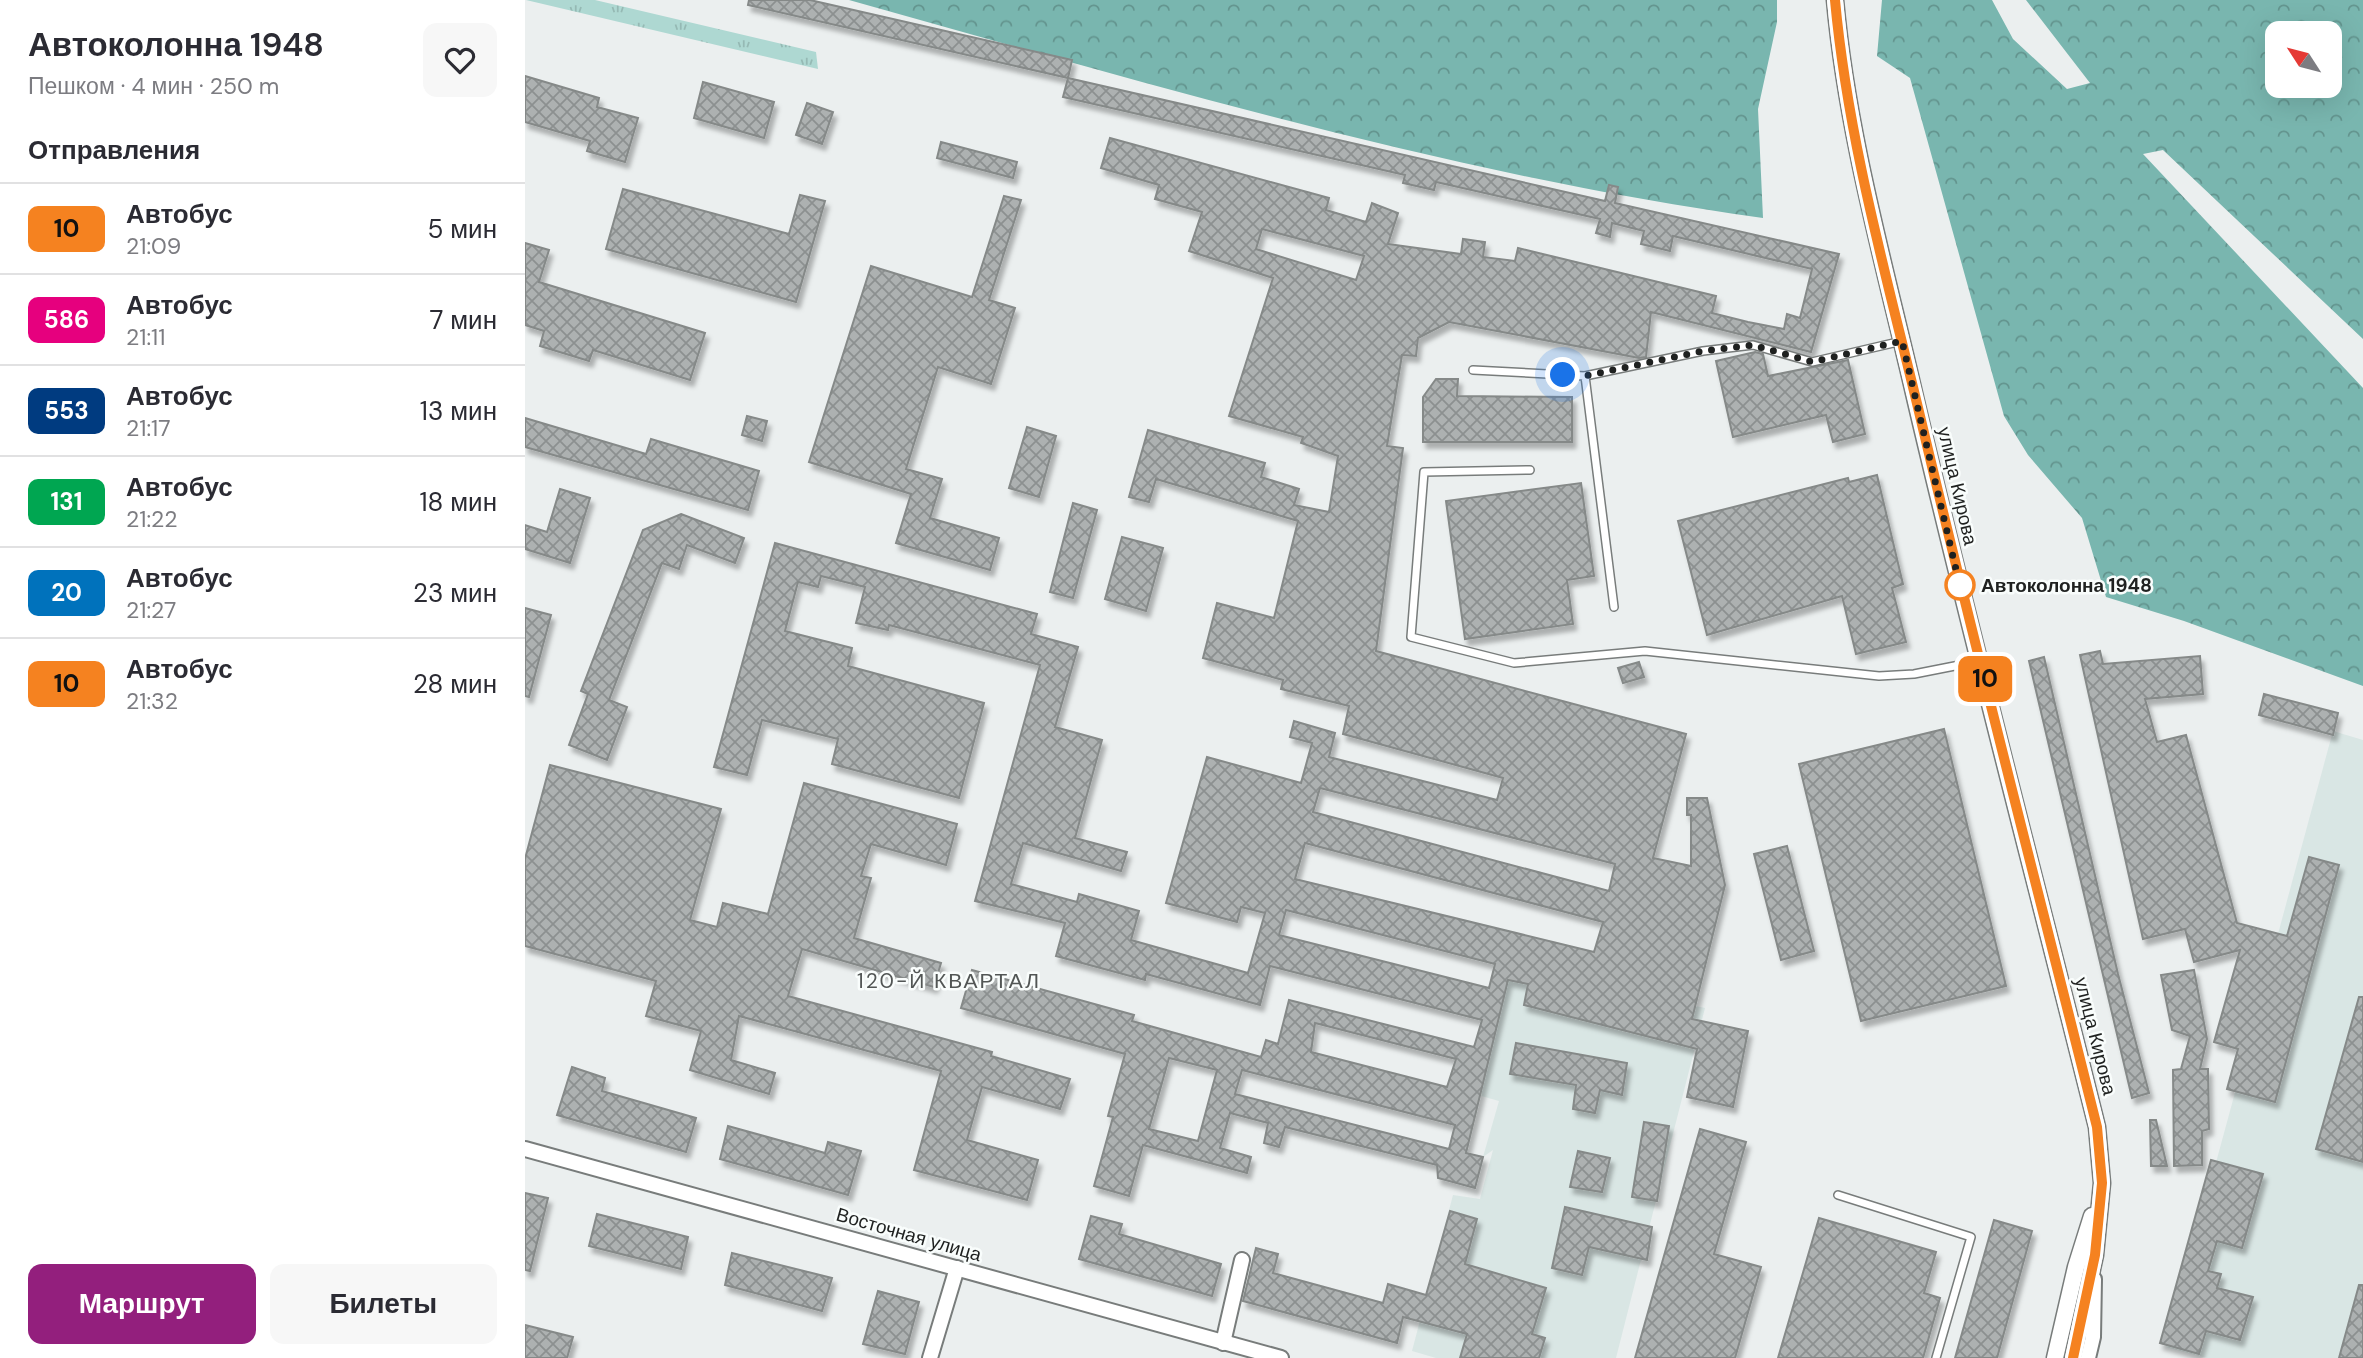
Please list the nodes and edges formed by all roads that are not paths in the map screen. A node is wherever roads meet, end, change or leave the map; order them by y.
1 (1835, 0) edge
2 (1902, 341) junction
3 (1473, 370) dead end
4 (1585, 376) junction
5 (1530, 470) dead end
6 (1614, 607) dead end
7 (1980, 661) junction
8 (525, 1149) edge
9 (2102, 1183) junction
10 (1838, 1195) dead end
11 (2095, 1255) junction
12 (1242, 1260) dead end
13 (957, 1268) junction
14 (1223, 1343) junction
15 (930, 1358) edge
16 (1281, 1358) edge
17 (1935, 1358) edge
18 (2055, 1358) edge
19 (2073, 1358) edge
20 (2088, 1358) edge

1 - 2 street, улица Кирова
2 - 4 lane
2 - 7 street, улица Кирова
3 - 4 lane
4 - 6 lane
5 - 7 lane
7 - 9 street, улица Кирова
8 - 13 street, Восточная улица
9 - 11 street, улица Кирова
9 - 18 street, улица Кирова
10 - 17 lane
11 - 19 street, улица Кирова
11 - 20 street
12 - 14 street
13 - 14 street, Восточная улица
13 - 15 street
14 - 16 street, Восточная улица

